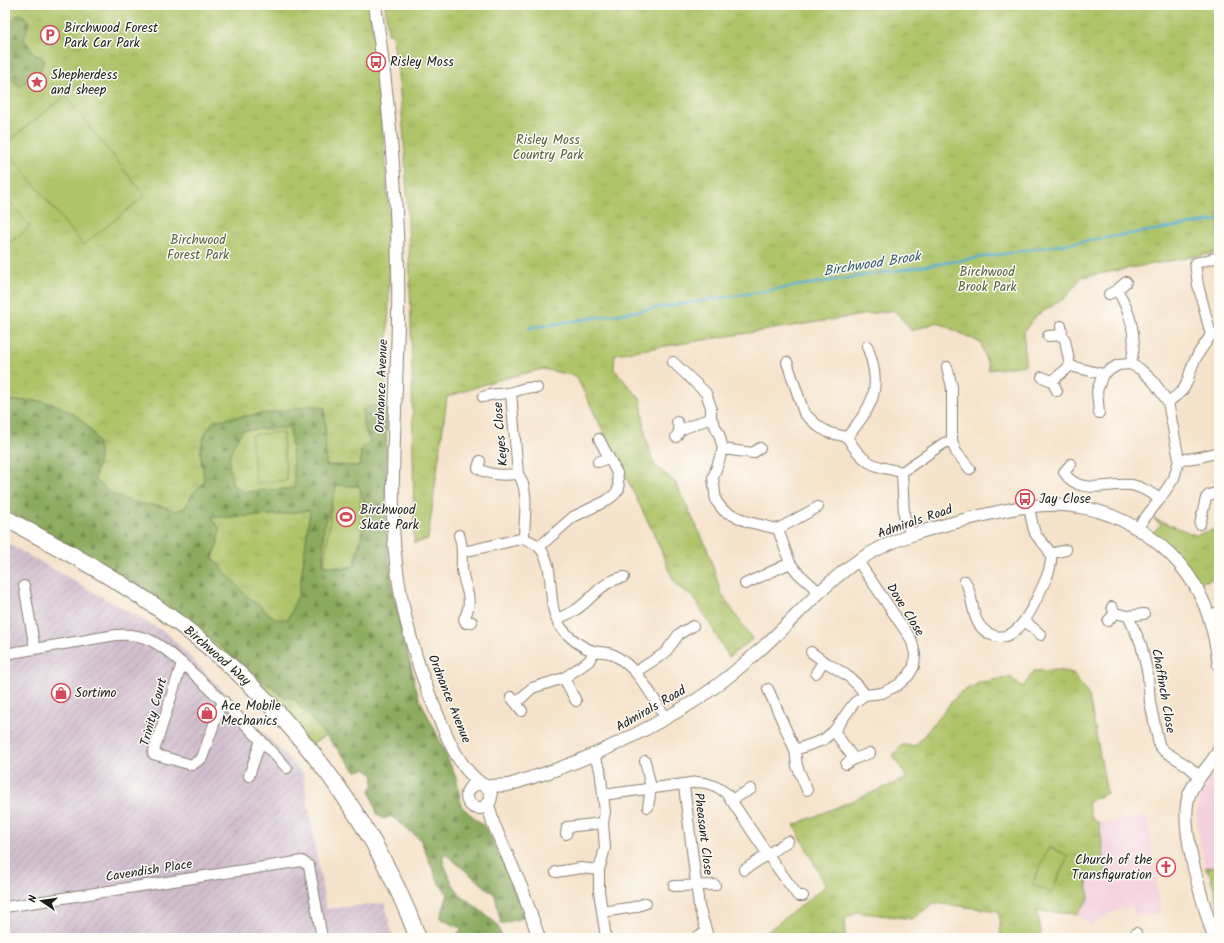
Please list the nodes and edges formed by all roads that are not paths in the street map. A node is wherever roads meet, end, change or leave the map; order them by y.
1 (375, 5) edge
2 (1219, 257) edge
3 (1126, 282) dead end
4 (1215, 334) edge
5 (1048, 336) dead end
6 (866, 344) dead end
7 (673, 362) dead end
8 (787, 362) dead end
9 (1130, 364) junction
10 (1070, 366) junction
11 (947, 367) dead end
12 (1103, 374) junction
13 (1042, 377) dead end
14 (1052, 381) junction
15 (536, 388) dead end
16 (1056, 391) dead end
17 (511, 393) junction
18 (483, 397) dead end
19 (1168, 402) junction
20 (1100, 413) dead end
21 (711, 418) junction
22 (678, 430) dead end
23 (847, 437) junction
24 (599, 440) dead end
25 (952, 441) junction
26 (760, 448) dead end
27 (723, 449) junction
28 (1219, 452) edge
29 (608, 458) junction
30 (1179, 460) junction
31 (480, 461) dead end
32 (598, 462) dead end
33 (1070, 464) dead end
34 (970, 469) dead end
35 (902, 472) junction
36 (518, 474) junction
37 (1219, 492) edge
38 (1160, 499) junction
39 (820, 506) dead end
40 (1029, 507) junction
41 (5, 518) edge
42 (1200, 524) dead end
43 (1137, 528) junction
44 (778, 529) junction
45 (459, 535) dead end
46 (911, 536) junction
47 (524, 538) junction
48 (539, 547) junction
49 (1066, 550) dead end
50 (463, 552) junction
51 (1050, 554) junction
52 (858, 561) junction
53 (790, 563) junction
54 (626, 577) dead end
55 (745, 584) dead end
56 (971, 585) dead end
57 (24, 586) dead end
58 (819, 592) junction
59 (1144, 614) dead end
60 (1214, 614) edge
61 (1128, 616) junction
62 (557, 619) junction
63 (1025, 621) junction
64 (1108, 621) dead end
65 (472, 622) dead end
66 (693, 626) dead end
67 (1041, 635) dead end
68 (35, 649) junction
69 (594, 651) junction
70 (811, 652) dead end
71 (5, 654) edge
72 (823, 662) junction
73 (182, 663) junction
74 (1219, 665) edge
75 (636, 671) junction
76 (816, 673) dead end
77 (564, 678) junction
78 (768, 689) dead end
79 (865, 695) junction
80 (224, 701) junction
81 (576, 701) dead end
82 (516, 704) dead end
83 (666, 718) junction
84 (834, 730) junction
85 (261, 740) junction
86 (795, 750) junction
87 (1219, 750) edge
88 (870, 753) dead end
89 (593, 755) junction
90 (458, 758) junction
91 (645, 761) dead end
92 (1215, 763) edge
93 (287, 768) dead end
94 (249, 776) dead end
95 (1200, 777) junction
96 (507, 785) junction
97 (484, 786) junction
98 (684, 786) junction
99 (651, 788) junction
100 (752, 789) dead end
101 (807, 790) dead end
102 (603, 795) junction
103 (467, 797) junction
104 (731, 800) junction
105 (489, 802) junction
106 (475, 807) junction
107 (648, 807) dead end
108 (493, 823) junction
109 (603, 824) junction
110 (566, 834) dead end
111 (788, 841) dead end
112 (768, 856) junction
113 (599, 870) junction
114 (744, 870) dead end
115 (556, 872) dead end
116 (715, 884) dead end
117 (697, 885) junction
118 (674, 886) dead end
119 (803, 896) dead end
120 (646, 903) dead end
121 (5, 907) edge
122 (602, 912) junction
123 (698, 936) dead end
124 (322, 938) edge
125 (418, 938) edge
126 (539, 938) edge
127 (606, 938) edge
128 (1214, 938) edge

1 - 90 street, Ordnance Avenue
2 - 4 street
3 - 9 street
4 - 19 street
5 - 10 street
6 - 23 street
7 - 21 street
8 - 23 street
9 - 12 street
9 - 19 street
10 - 12 street
10 - 14 street
11 - 25 street
12 - 20 street
13 - 14 street
14 - 16 street
15 - 17 street, Keyes Close
17 - 18 street, Keyes Close
17 - 36 street, Keyes Close
19 - 30 street
21 - 22 street
21 - 27 street
23 - 35 street
24 - 29 street
25 - 34 street
25 - 35 street
26 - 27 street
27 - 44 street
28 - 30 street
29 - 32 street
29 - 48 street
30 - 38 street
31 - 36 street, Keyes Close
33 - 38 street
35 - 46 street
36 - 47 street, Keyes Close
37 - 42 street
38 - 43 street
39 - 44 street
40 - 43 street, Admirals Road
40 - 46 street, Admirals Road
40 - 51 street
41 - 125 main road, Birchwood Way
43 - 60 street, Admirals Road
44 - 53 street
45 - 50 street
46 - 52 street, Admirals Road
47 - 48 street
47 - 50 street
48 - 62 street
49 - 51 street
50 - 65 street
51 - 63 street
52 - 58 street, Admirals Road
52 - 79 street, Dove Close
53 - 55 street
53 - 58 street
54 - 62 street
56 - 63 street
57 - 68 street
58 - 83 street, Admirals Road
59 - 61 street
60 - 74 street, Admirals Road
61 - 64 street
61 - 95 street, Chaffinch Close
62 - 69 street
63 - 67 street
66 - 75 street
68 - 71 street
68 - 73 street
69 - 75 street
69 - 77 street
70 - 72 street
72 - 76 street
72 - 79 street
73 - 80 street
73 - 80 street, Trinity Court
75 - 83 street
77 - 81 street
77 - 82 street
78 - 86 street
79 - 84 street, Dove Close
80 - 85 street
83 - 89 street, Admirals Road
84 - 86 street, Dove Close
84 - 88 street
85 - 93 street
85 - 94 street
86 - 101 street
87 - 92 street
89 - 96 street, Admirals Road
89 - 102 street
90 - 97 street, Ordnance Avenue
90 - 103 street, Ordnance Avenue
91 - 99 street
92 - 95 street
95 - 128 street
96 - 97 street, Admirals Road
96 - 105 street, Admirals Road
97 - 103 street
97 - 105 street
98 - 99 street
98 - 104 street
98 - 117 street, Pheasant Close
99 - 102 street
99 - 107 street
100 - 104 street
102 - 109 street
103 - 106 street
104 - 112 street
105 - 106 street
105 - 108 street
106 - 108 street
108 - 126 street
109 - 110 street
109 - 113 street
111 - 112 street
112 - 114 street
112 - 119 street
113 - 115 street
113 - 122 street
116 - 117 street, Pheasant Close
117 - 118 street, Pheasant Close
117 - 123 street, Pheasant Close
120 - 122 street
121 - 124 street, Cavendish Place
122 - 127 street

